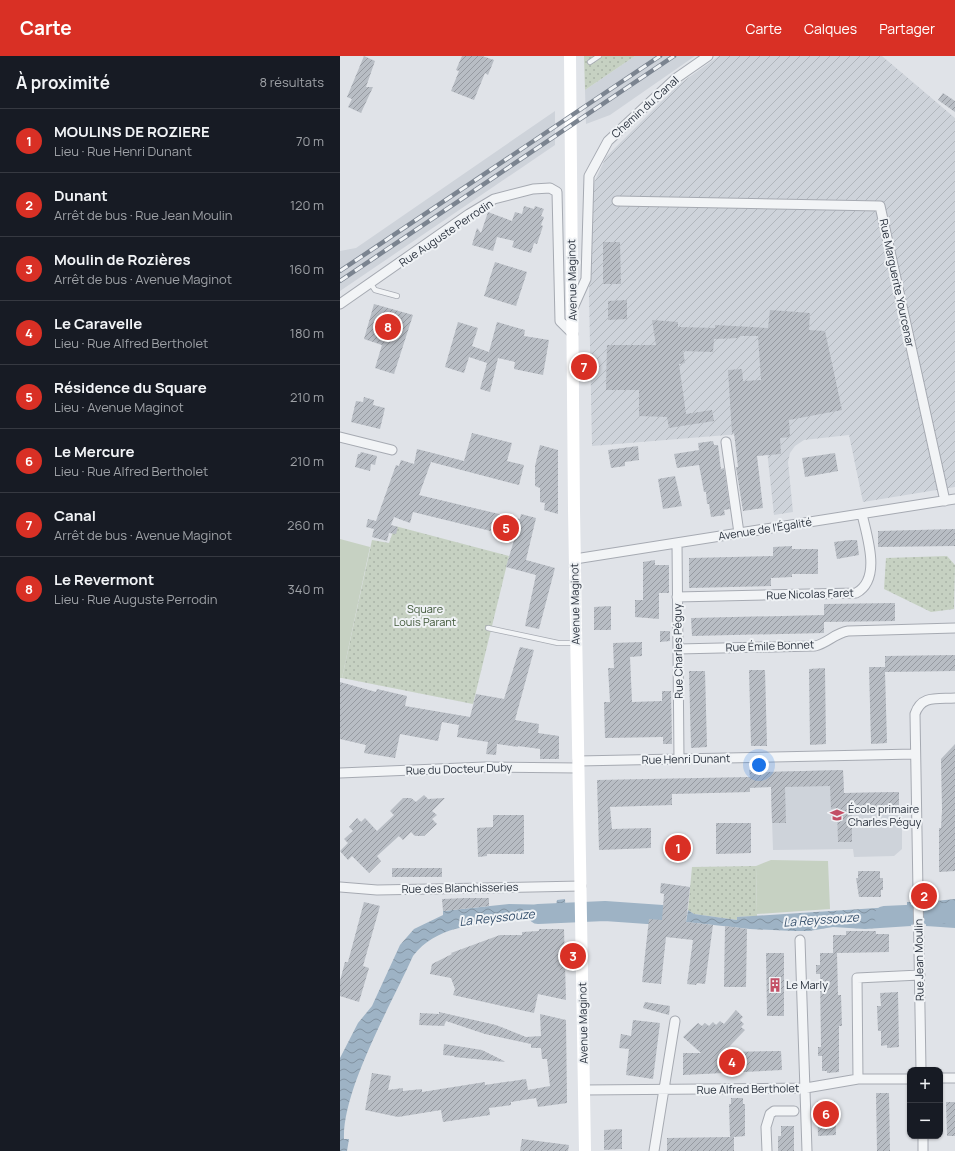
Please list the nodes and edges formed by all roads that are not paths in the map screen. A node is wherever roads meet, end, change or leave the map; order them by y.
1 (570, 56) edge
2 (600, 56) edge
3 (708, 56) edge
4 (590, 62) dead end
5 (617, 201) dead end
6 (371, 284) junction
7 (396, 296) dead end
8 (340, 304) edge
9 (572, 309) junction
10 (573, 334) junction
11 (340, 437) edge
12 (726, 442) dead end
13 (392, 450) dead end
14 (955, 499) edge
15 (945, 500) junction
16 (862, 514) junction
17 (739, 533) junction
18 (677, 543) junction
19 (575, 559) junction
20 (677, 597) junction
21 (488, 628) dead end
22 (955, 628) edge
23 (576, 643) junction
24 (678, 649) junction
25 (955, 698) edge
26 (915, 754) junction
27 (680, 759) junction
28 (578, 764) junction
29 (340, 773) edge
30 (340, 887) edge
31 (581, 890) junction
32 (800, 940) dead end
33 (920, 975) junction
34 (675, 1021) dead end
35 (921, 1067) edge
36 (943, 1078) edge
37 (955, 1078) edge
38 (858, 1079) junction
39 (907, 1079) edge
40 (806, 1088) junction
41 (584, 1090) junction
42 (665, 1090) junction
43 (794, 1111) dead end
44 (923, 1139) edge
45 (586, 1151) edge
46 (654, 1151) edge
47 (767, 1151) edge
48 (807, 1151) edge
49 (923, 1151) edge

1 - 9 main road, Avenue Maginot
2 - 4 lane
3 - 9 street, Chemin du Canal
5 - 15 street, Rue Marguerite Yourcenar
6 - 7 lane
6 - 8 street, Rue Auguste Perrodin
6 - 10 street, Rue Auguste Perrodin
9 - 10 main road, Avenue Maginot
10 - 19 main road, Avenue Maginot
11 - 13 street
12 - 17 street
14 - 15 street, Avenue de l'Égalité
15 - 16 street, Avenue de l'Égalité
16 - 17 street, Avenue de l'Égalité
16 - 20 street, Rue Nicolas Faret
17 - 18 street, Avenue de l'Égalité
18 - 19 street, Avenue de l'Égalité
18 - 20 street, Rue Charles Péguy
19 - 23 main road, Avenue Maginot
20 - 24 street, Rue Charles Péguy
21 - 23 lane
22 - 24 street, Rue Émile Bonnet
23 - 28 main road, Avenue Maginot
24 - 27 street, Rue Charles Péguy
25 - 26 street, Rue Jean Moulin
26 - 27 street, Rue Henri Dunant
26 - 33 street, Rue Jean Moulin
27 - 28 street, Rue Henri Dunant
28 - 29 street, Rue du Docteur Duby
28 - 31 main road, Avenue Maginot
30 - 31 street, Rue des Blanchisseries
31 - 41 main road, Avenue Maginot
32 - 40 street
33 - 35 street, Rue Jean Moulin
33 - 38 street
34 - 42 street
36 - 37 street
38 - 39 street, Rue Alfred Bertholet
38 - 40 street, Rue Alfred Bertholet
40 - 42 street, Rue Alfred Bertholet
40 - 48 street
41 - 42 street, Rue Alfred Bertholet
41 - 45 main road, Avenue Maginot
42 - 46 street
43 - 47 street
44 - 49 street

